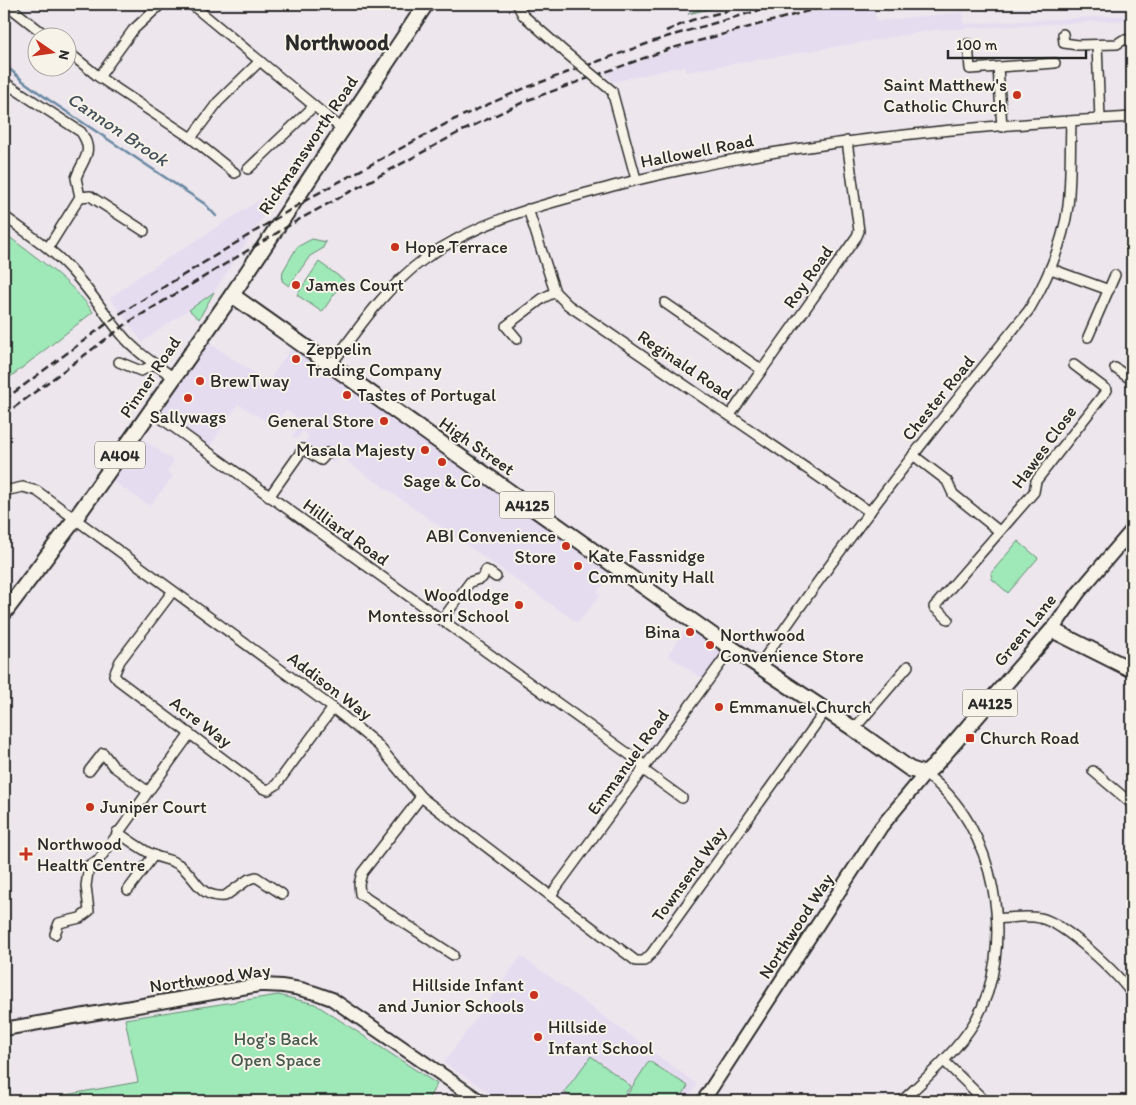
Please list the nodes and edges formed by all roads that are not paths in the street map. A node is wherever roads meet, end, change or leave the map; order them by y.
1 (6, 4) edge
2 (161, 4) edge
3 (191, 4) edge
4 (517, 4) edge
5 (422, 5) edge
6 (36, 28) edge
7 (1063, 34) dead end
8 (1132, 40) edge
9 (968, 44) dead end
10 (1097, 45) junction
11 (78, 60) edge
12 (260, 61) junction
13 (1055, 63) dead end
14 (998, 67) junction
15 (99, 77) junction
16 (4, 82) edge
17 (314, 106) junction
18 (1132, 117) edge
19 (1100, 119) junction
20 (1070, 122) junction
21 (1002, 127) junction
22 (342, 129) junction
23 (191, 138) junction
24 (847, 141) junction
25 (248, 169) dead end
26 (235, 173) dead end
27 (636, 179) junction
28 (80, 197) junction
29 (528, 209) junction
30 (4, 216) edge
31 (144, 231) dead end
32 (48, 248) junction
33 (255, 258) joint
34 (1051, 269) junction
35 (1115, 275) dead end
36 (1109, 290) junction
37 (555, 292) junction
38 (232, 295) junction
39 (665, 303) dead end
40 (1088, 337) dead end
41 (517, 338) dead end
42 (119, 362) dead end
43 (155, 364) junction
44 (331, 365) junction
45 (1074, 365) dead end
46 (1115, 368) dead end
47 (762, 370) junction
48 (173, 377) junction
49 (1132, 380) edge
50 (151, 410) junction
51 (730, 415) junction
52 (327, 453) dead end
53 (913, 455) junction
54 (4, 491) edge
55 (269, 497) junction
56 (870, 512) junction
57 (75, 519) junction
58 (1132, 530) edge
59 (999, 532) junction
60 (496, 577) dead end
61 (173, 591) junction
62 (4, 612) edge
63 (948, 619) dead end
64 (442, 620) junction
65 (1052, 630) junction
66 (732, 648) junction
67 (758, 666) junction
68 (908, 666) dead end
69 (1132, 670) edge
70 (333, 708) junction
71 (826, 710) junction
72 (854, 729) junction
73 (190, 734) junction
74 (643, 767) junction
75 (1093, 771) dead end
76 (89, 772) dead end
77 (925, 774) junction
78 (147, 791) junction
79 (421, 797) junction
80 (682, 798) dead end
81 (1132, 804) edge
82 (117, 832) junction
83 (154, 855) junction
84 (128, 890) dead end
85 (282, 894) dead end
86 (551, 895) junction
87 (997, 918) junction
88 (55, 934) dead end
89 (453, 955) dead end
90 (1132, 994) edge
91 (4, 1029) edge
92 (944, 1061) junction
93 (1132, 1100) edge
94 (480, 1101) edge
95 (703, 1101) edge
96 (902, 1101) edge
97 (985, 1101) edge
98 (1128, 1101) edge

1 - 6 street
2 - 15 street
3 - 12 street
4 - 27 street, bridge
5 - 22 main road, Rickmansworth Road / A404
7 - 10 street
8 - 10 street
9 - 14 street
10 - 19 street
11 - 15 street
12 - 17 street
12 - 23 street
13 - 14 street
14 - 21 street
15 - 23 street
16 - 28 street
17 - 22 street
17 - 25 street
18 - 19 street, Hallowell Road
19 - 20 street, Hallowell Road
20 - 21 street, Hallowell Road
20 - 34 street, Chester Road
21 - 24 street, Hallowell Road
22 - 33 main road, Rickmansworth Road / A404
23 - 26 street
24 - 27 street, Hallowell Road
24 - 47 street, Roy Road
27 - 29 street, Hallowell Road
28 - 31 street
28 - 32 street
29 - 37 street, Reginald Road
29 - 44 street, Hallowell Road
30 - 32 street
32 - 43 street
33 - 38 main road, Pinner Road / A404
34 - 36 street
34 - 53 street, Chester Road
35 - 36 street
36 - 40 street
37 - 41 street
37 - 51 street, Reginald Road
38 - 44 main road, High Street / A4125
38 - 48 main road, Pinner Road / A404
39 - 47 street
42 - 43 street
43 - 48 street
44 - 66 main road, High Street / A4125
45 - 59 street, Hawes Close
46 - 49 street
47 - 51 street, Roy Road
48 - 50 main road, Pinner Road / A404
50 - 55 street, Hilliard Road
50 - 57 main road, Pinner Road / A404
51 - 56 street, Reginald Road
52 - 55 street
53 - 56 street, Chester Road
53 - 59 street
54 - 57 street, Addison Way
55 - 64 street, Hilliard Road
56 - 67 street, Chester Road
57 - 61 street, Addison Way
57 - 62 main road, Pinner Road / A404
58 - 65 street, Green Lane
59 - 63 street
60 - 64 street
61 - 70 street, Addison Way
61 - 73 street, Acre Way
64 - 74 street, Hilliard Road
65 - 69 main road
65 - 77 main road, Green Lane / A4125
66 - 67 main road, High Street / A4125
66 - 74 street, Emmanuel Road
67 - 71 main road, High Street / A4125
68 - 72 street
70 - 73 street, Acre Way
70 - 79 street, Addison Way
71 - 72 main road, A4125
71 - 86 street, Townsend Way
72 - 77 main road, A4125
73 - 78 street
74 - 80 street, Hilliard Road
74 - 86 street, Emmanuel Road
75 - 81 street
76 - 78 street
77 - 87 street
77 - 95 street, Northwood Way
78 - 82 street
79 - 86 street, Addison Way
79 - 89 street
82 - 83 street
82 - 88 street
83 - 84 street
83 - 85 street
87 - 90 street
87 - 92 street
91 - 94 street, Northwood Way
92 - 96 street
92 - 97 street
93 - 98 street

